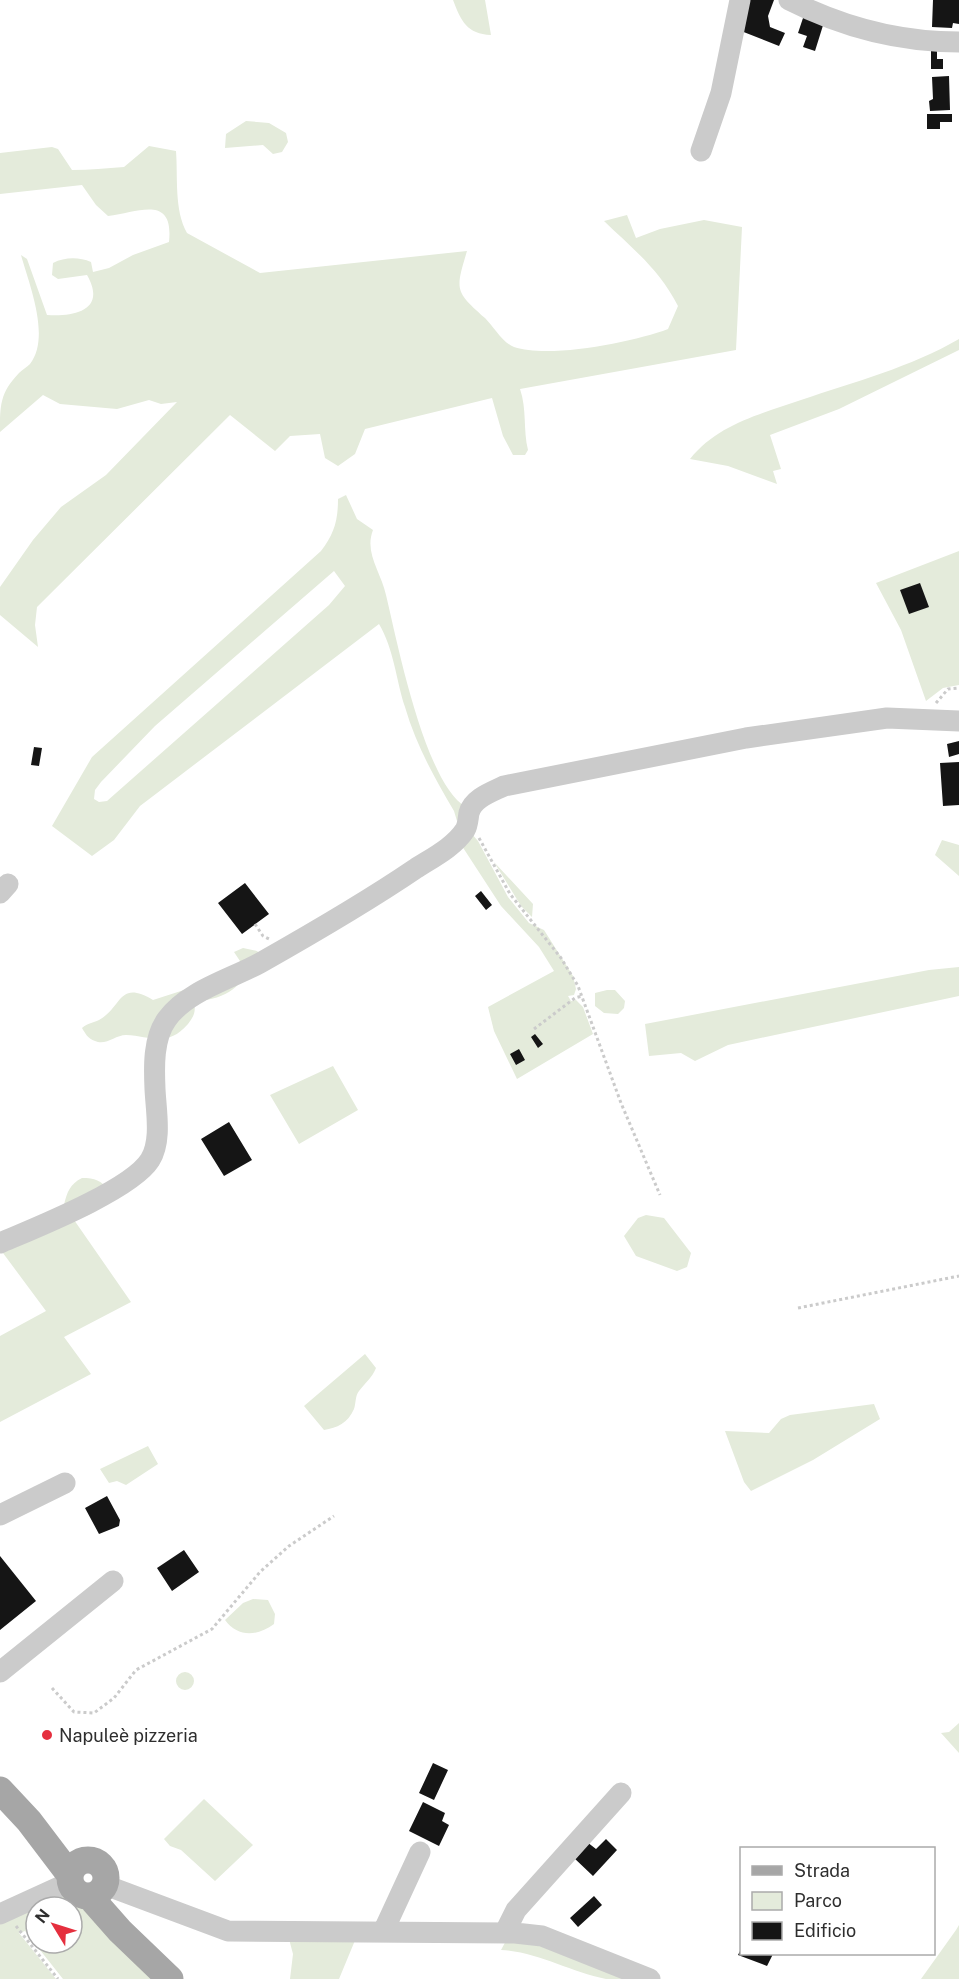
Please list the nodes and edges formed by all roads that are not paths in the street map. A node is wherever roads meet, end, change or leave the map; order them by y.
1 (740, 0) edge
2 (789, 0) edge
3 (959, 42) edge
4 (701, 151) dead end
5 (959, 721) edge
6 (0, 1243) edge
7 (65, 1483) dead end
8 (0, 1515) edge
9 (113, 1581) dead end
10 (0, 1672) edge
11 (0, 1790) edge
12 (621, 1793) dead end
13 (420, 1852) dead end
14 (83, 1880) junction
15 (2, 1913) edge
16 (383, 1932) junction
17 (505, 1932) junction
18 (170, 1979) edge
19 (650, 1979) edge

1 - 4 street
2 - 3 street
5 - 6 street
7 - 8 street
9 - 10 street
11 - 14 main road
12 - 17 street
13 - 16 street
14 - 15 street
14 - 16 street
14 - 18 main road
16 - 17 street
17 - 19 street

